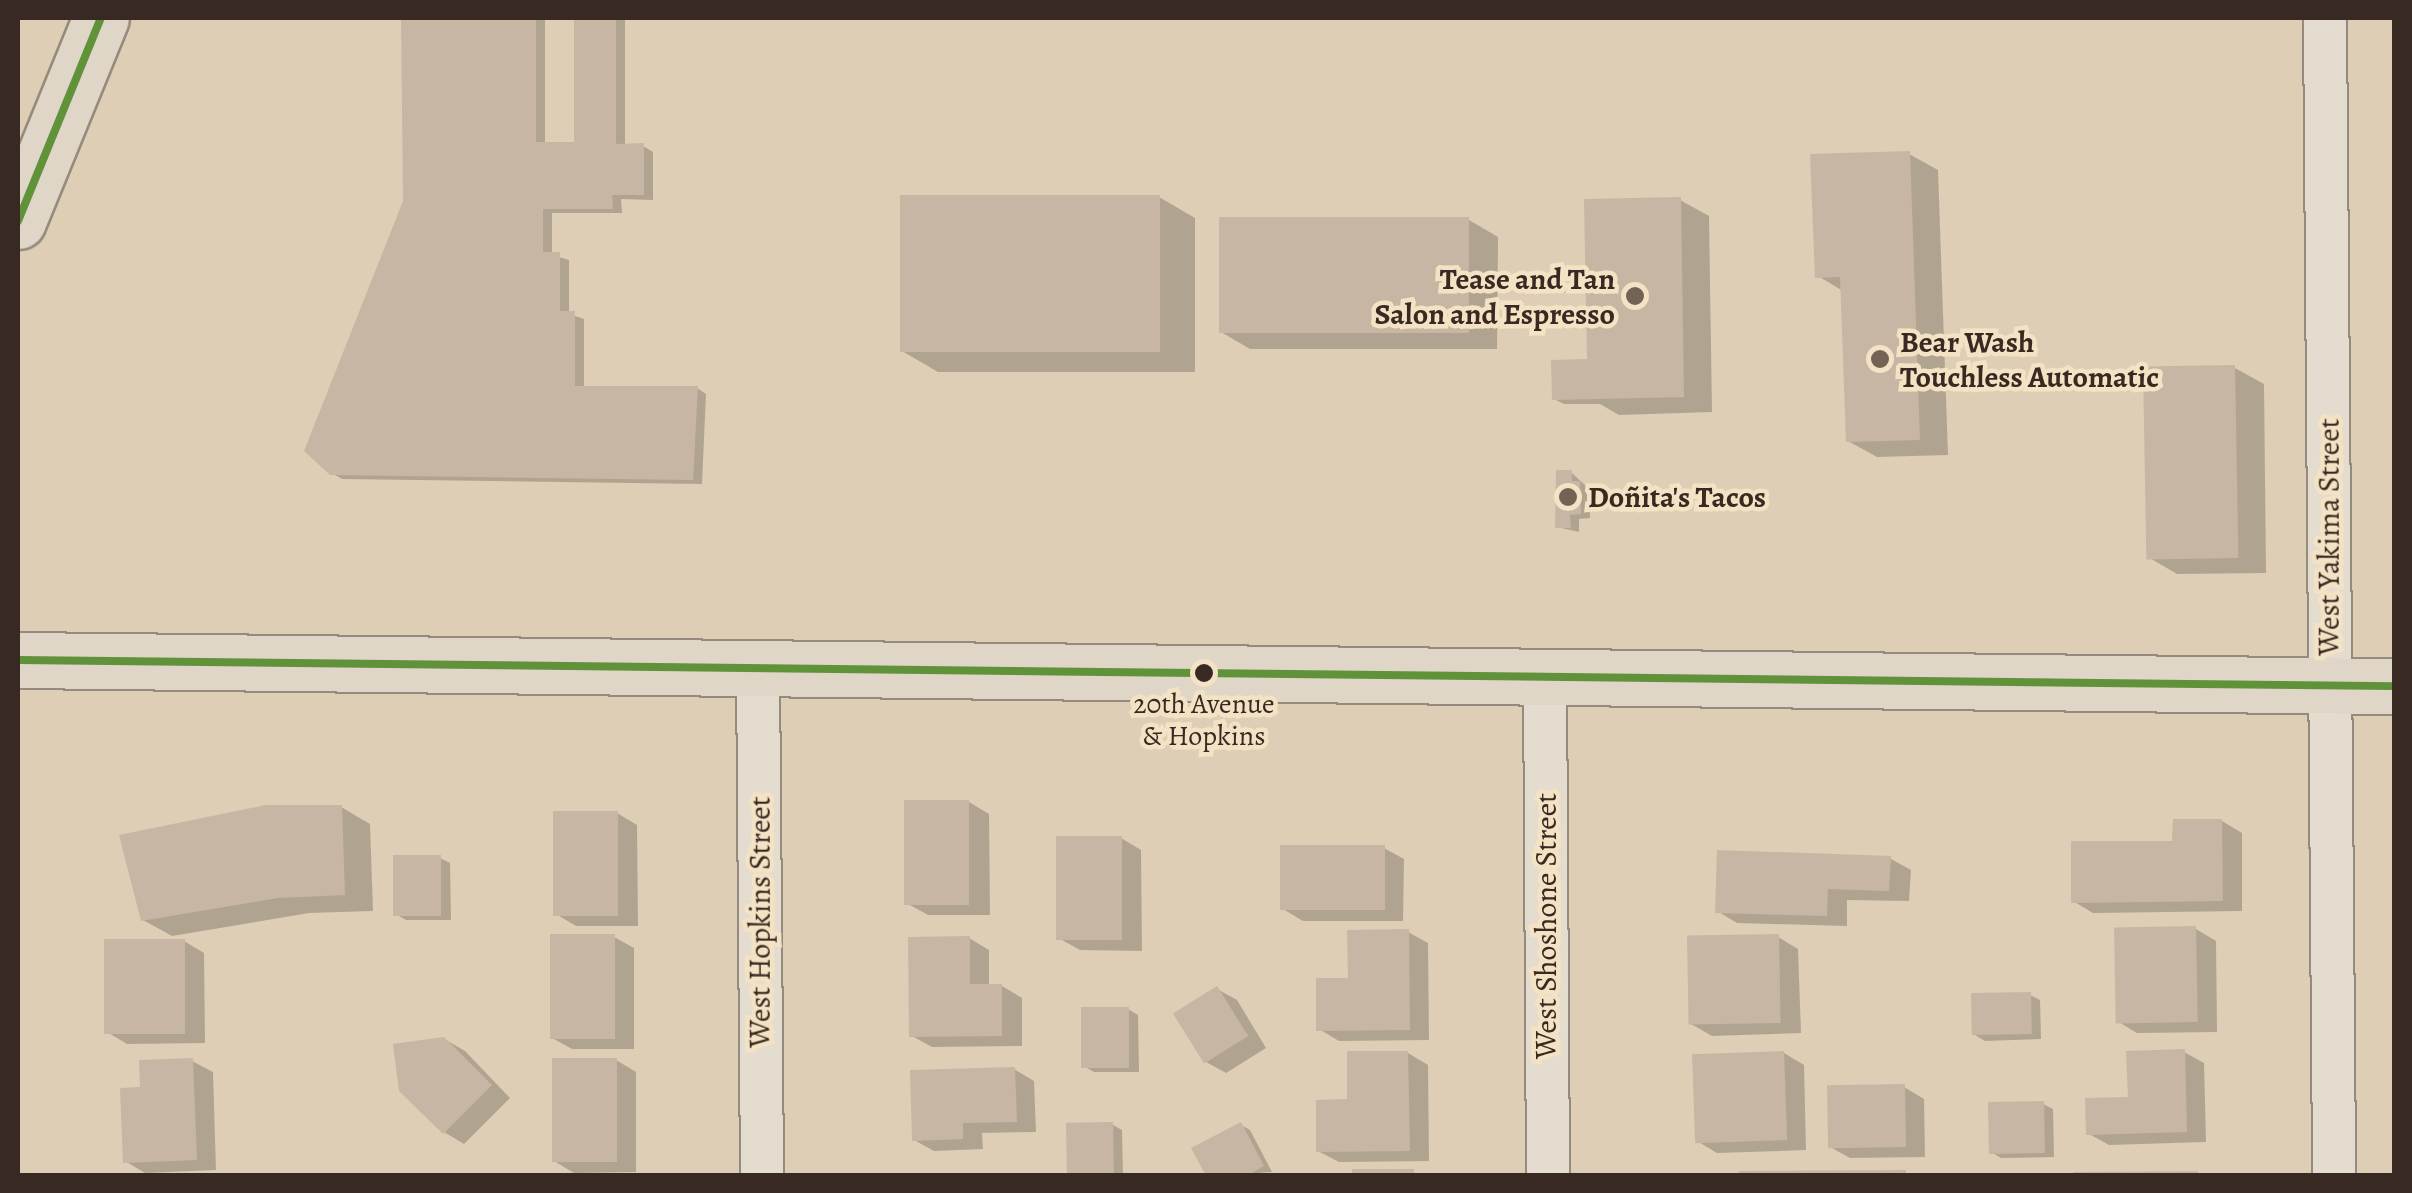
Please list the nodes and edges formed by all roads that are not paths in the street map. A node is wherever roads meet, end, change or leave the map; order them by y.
1 (101, 18) edge
2 (2326, 18) edge
3 (18, 222) edge
4 (18, 660) edge
5 (758, 668) junction
6 (1545, 676) junction
7 (2330, 685) junction
8 (2394, 686) edge
9 (762, 1176) edge
10 (1548, 1176) edge
11 (2334, 1176) edge

1 - 3 main road
2 - 7 street, West Yakima Street
4 - 5 main road
5 - 6 main road
5 - 9 street, West Hopkins Street
6 - 7 main road
6 - 10 street, West Shoshone Street
7 - 8 main road
7 - 11 street, West Yakima Street

